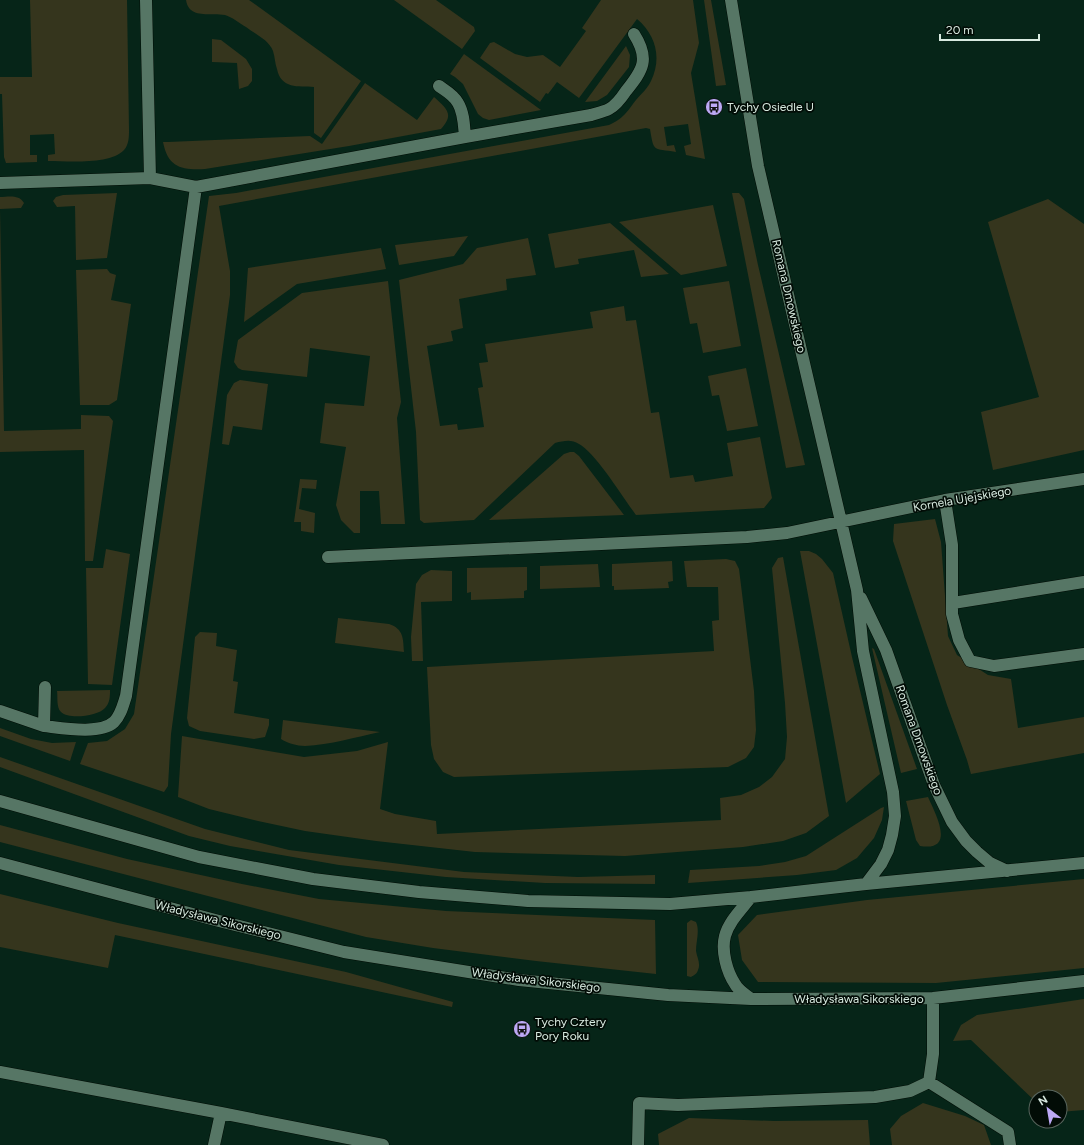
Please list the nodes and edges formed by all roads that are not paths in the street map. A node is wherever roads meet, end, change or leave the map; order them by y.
1 (146, 0) edge
2 (731, 0) edge
3 (634, 34) dead end
4 (439, 86) dead end
5 (465, 137) junction
6 (150, 178) junction
7 (0, 183) edge
8 (196, 186) junction
9 (1084, 479) edge
10 (945, 500) junction
11 (841, 522) junction
12 (328, 557) dead end
13 (1084, 582) edge
14 (857, 590) junction
15 (953, 604) junction
16 (1084, 654) edge
17 (45, 687) dead end
18 (0, 711) edge
19 (44, 726) junction
20 (0, 801) edge
21 (0, 863) edge
22 (1084, 863) edge
23 (1007, 871) junction
24 (866, 884) junction
25 (751, 897) junction
26 (1084, 981) edge
27 (933, 998) junction
28 (751, 999) junction
29 (0, 1072) edge
30 (929, 1082) junction
31 (220, 1113) junction
32 (214, 1145) edge
33 (383, 1145) edge
34 (638, 1145) edge
35 (1010, 1145) edge

1 - 6 street
2 - 11 street, Romana Dmowskiego
3 - 5 street
4 - 5 street
5 - 8 street
6 - 7 street
6 - 8 street
8 - 19 street
9 - 10 street, Kornela Ujejskiego
10 - 11 street, Kornela Ujejskiego
10 - 15 street
11 - 12 street, Kornela Ujejskiego
11 - 14 street, Romana Dmowskiego
13 - 15 street
14 - 23 street, Romana Dmowskiego
14 - 24 street, Romana Dmowskiego
15 - 16 street
17 - 19 street
18 - 19 street
20 - 25 street
21 - 28 street, Władysława Sikorskiego
22 - 23 street
23 - 24 street
24 - 25 street
25 - 28 street
26 - 27 street, Władysława Sikorskiego
27 - 28 street, Władysława Sikorskiego
27 - 30 street
29 - 31 street
30 - 34 street
30 - 35 street
31 - 32 street
31 - 33 street

